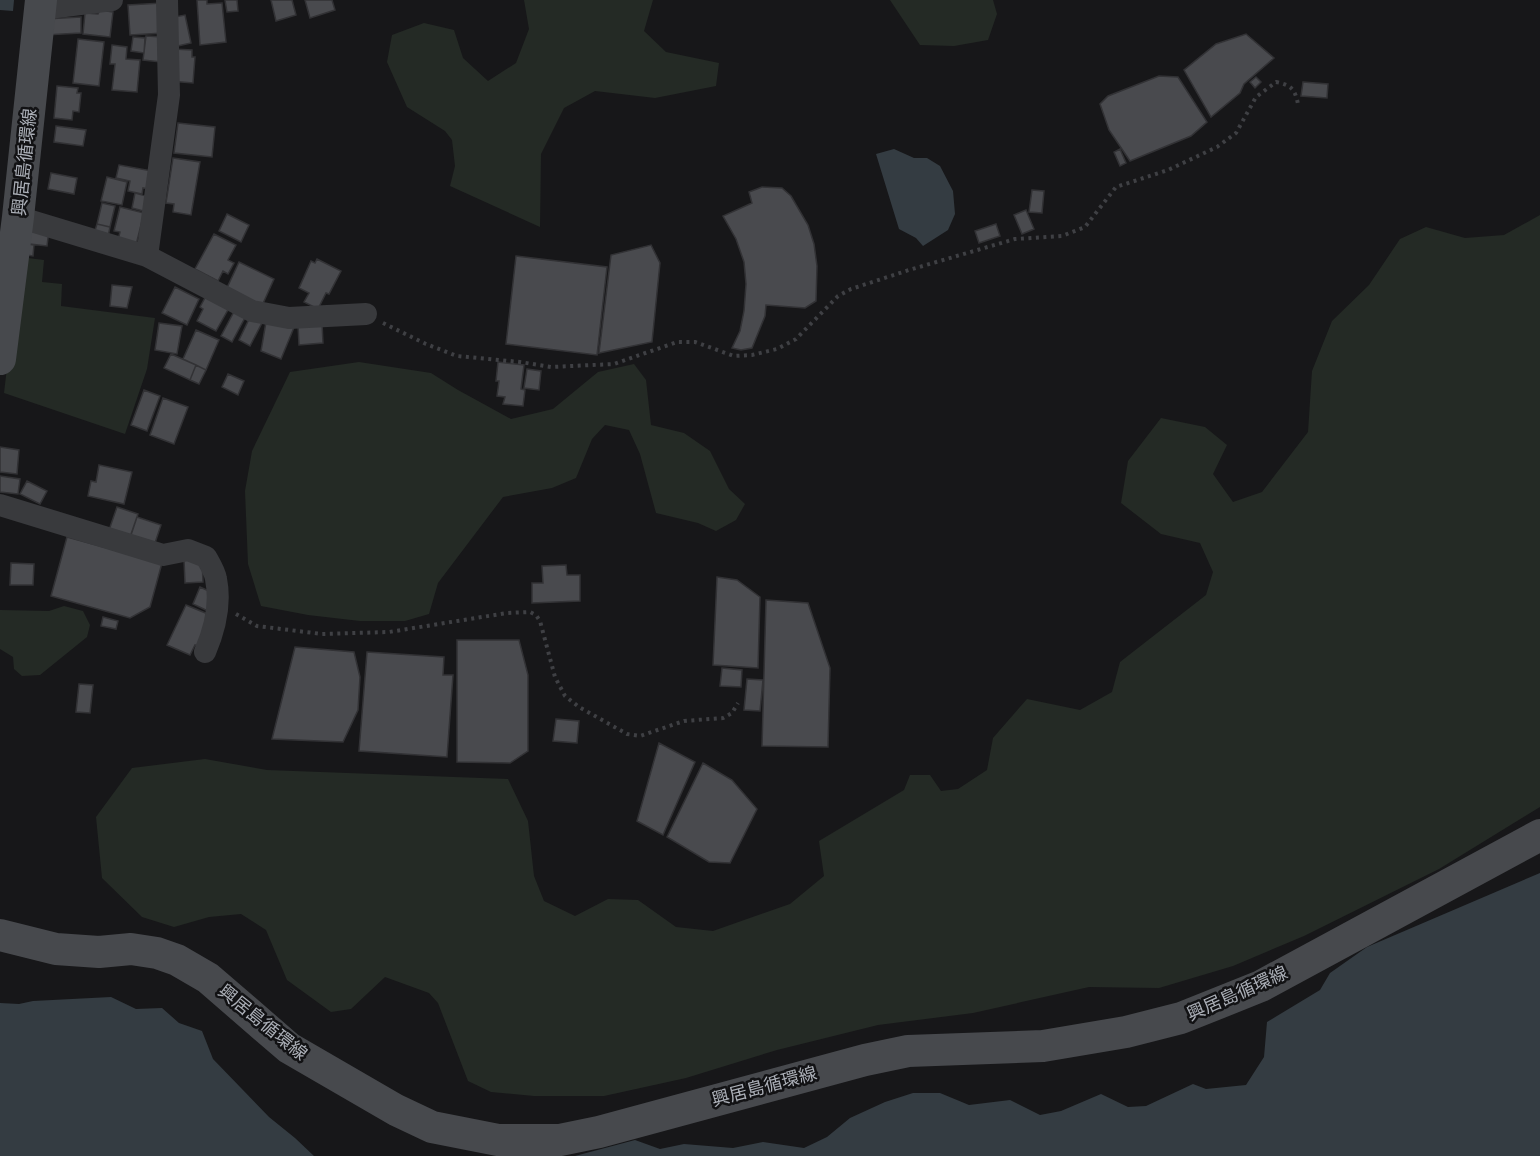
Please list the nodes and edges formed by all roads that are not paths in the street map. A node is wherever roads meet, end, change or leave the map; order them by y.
1 (112, 0) edge
2 (167, 0) edge
3 (41, 4) edge
4 (18, 217) junction
5 (147, 255) junction
6 (366, 314) road end
7 (0, 359) edge
8 (0, 505) edge
9 (205, 652) dead end
10 (1540, 835) edge
11 (0, 935) edge

1 - 3 street
2 - 5 street
3 - 4 main road, 興居島循環線
4 - 5 street
4 - 7 main road, 興居島循環線
5 - 6 street
8 - 9 street
10 - 11 main road, 興居島循環線

